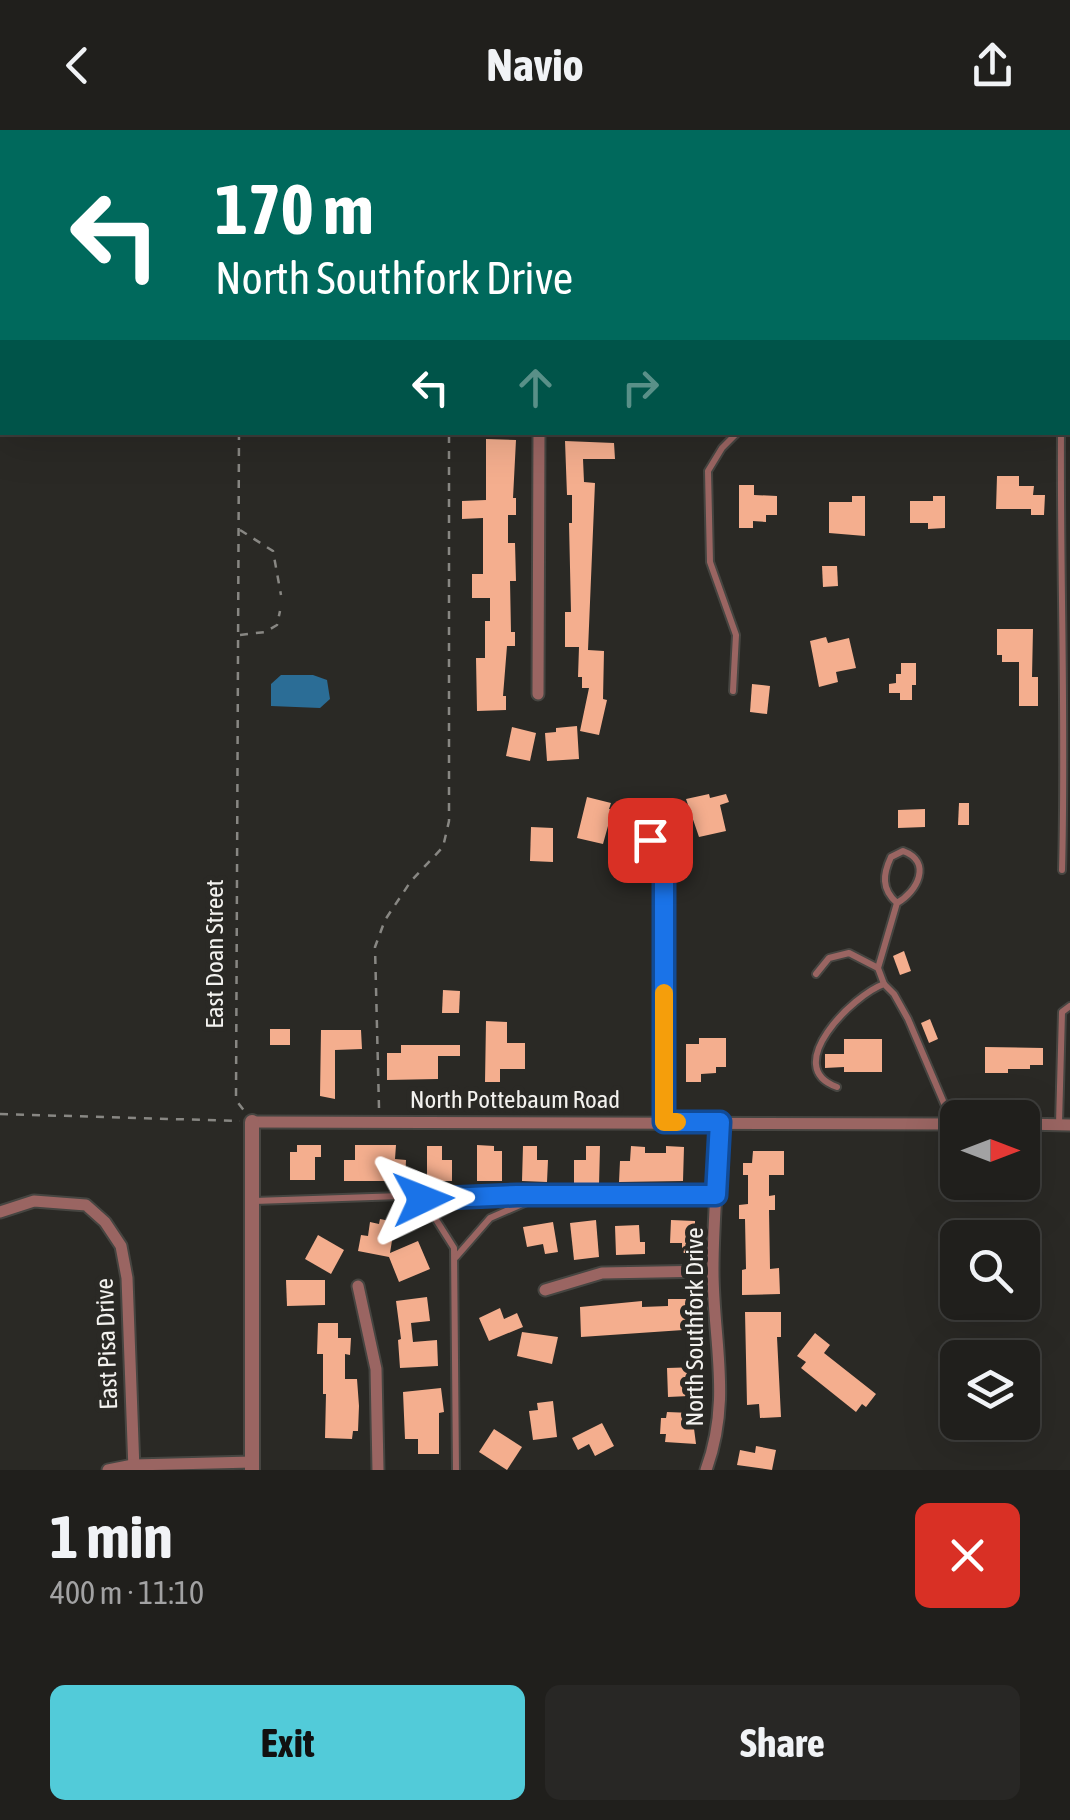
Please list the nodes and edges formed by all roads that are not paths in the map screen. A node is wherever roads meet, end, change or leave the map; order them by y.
1 (539, 435) edge
2 (735, 435) edge
3 (1061, 435) edge
4 (733, 691) dead end
5 (538, 694) dead end
6 (650, 840) dead end
7 (1062, 870) dead end
8 (897, 903) junction
9 (878, 968) junction
10 (816, 974) dead end
11 (884, 984) junction
12 (1070, 1006) edge
13 (837, 1087) dead end
14 (944, 1100) edge
15 (252, 1122) joint
16 (664, 1122) junction
17 (720, 1122) junction
18 (940, 1124) edge
19 (1064, 1124) edge
20 (542, 1195) junction
21 (716, 1195) junction
22 (423, 1199) junction
23 (252, 1201) junction
24 (0, 1212) edge
25 (454, 1260) junction
26 (712, 1271) junction
27 (358, 1286) dead end
28 (546, 1290) dead end
29 (252, 1466) edge
30 (133, 1468) edge
31 (108, 1470) edge
32 (378, 1470) edge
33 (456, 1470) edge
34 (706, 1470) edge

1 - 5 street
2 - 4 lane
3 - 7 lane
6 - 16 street
8 - 8 lane
8 - 9 lane
9 - 10 lane
9 - 11 lane
11 - 13 lane
11 - 14 lane
12 - 19 lane
15 - 16 street, North Pottebaum Road
15 - 23 street
16 - 17 street, North Pottebaum Road
17 - 18 street, North Pottebaum Road
17 - 21 street, North Southfork Drive
20 - 21 lane
20 - 22 lane
20 - 25 lane
21 - 26 street, North Southfork Drive
22 - 23 lane
22 - 25 lane
23 - 29 street
24 - 30 street, East Pisa Drive
25 - 33 lane
26 - 28 street
26 - 34 street, North Southfork Drive
27 - 32 street
29 - 30 street
30 - 31 street

